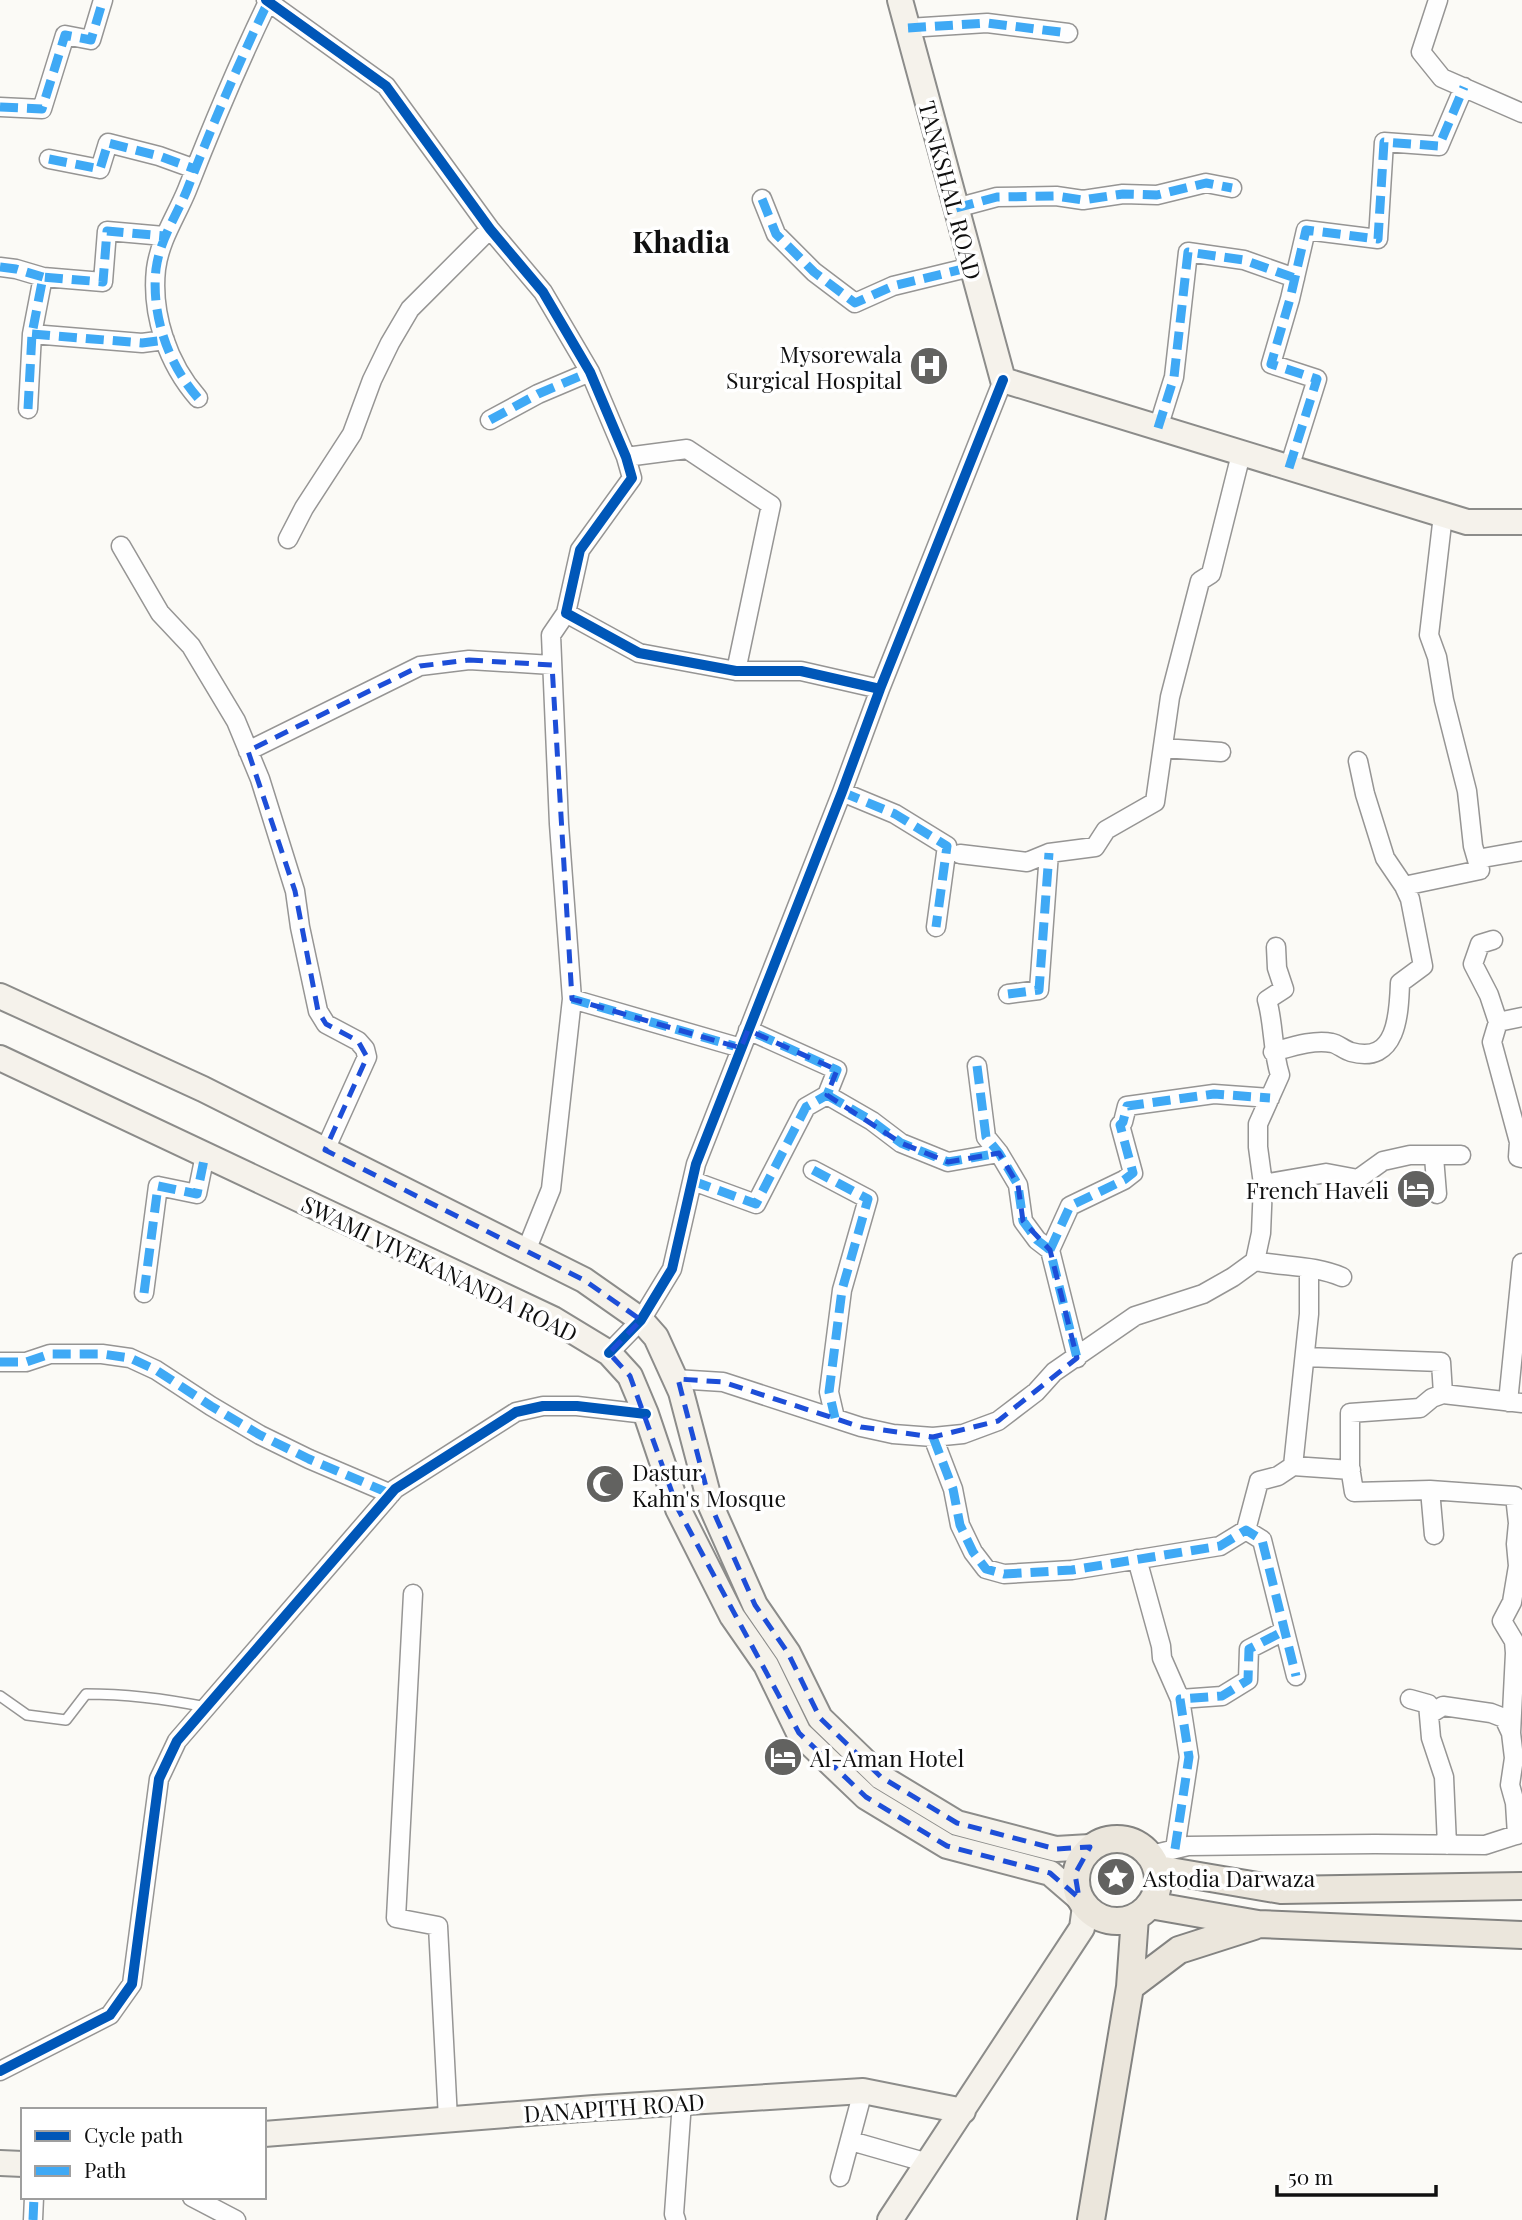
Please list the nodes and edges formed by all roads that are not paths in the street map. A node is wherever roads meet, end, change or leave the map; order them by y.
1 (103, 0) edge
2 (900, 0) edge
3 (1437, 0) edge
4 (267, 1) edge
5 (908, 28) junction
6 (1068, 33) dead end
7 (1464, 88) junction
8 (0, 107) edge
9 (1522, 113) edge
10 (49, 159) dead end
11 (195, 169) junction
12 (1232, 188) dead end
13 (762, 200) dead end
14 (956, 208) junction
15 (490, 229) junction
16 (164, 236) junction
17 (0, 267) edge
18 (971, 267) junction
19 (43, 277) junction
20 (1295, 278) junction
21 (32, 334) junction
22 (165, 340) junction
23 (590, 372) junction
24 (1003, 380) junction
25 (198, 398) dead end
26 (28, 409) dead end
27 (490, 420) dead end
28 (1158, 428) junction
29 (1241, 454) junction
30 (626, 457) junction
31 (1289, 468) junction
32 (1443, 515) junction
33 (1522, 522) edge
34 (288, 539) dead end
35 (121, 546) dead end
36 (566, 613) junction
37 (552, 665) junction
38 (736, 671) junction
39 (880, 689) junction
40 (1163, 748) junction
41 (248, 751) junction
42 (1221, 752) dead end
43 (1358, 761) dead end
44 (842, 792) junction
45 (1522, 851) edge
46 (1049, 853) junction
47 (960, 854) dead end
48 (1477, 859) junction
49 (1404, 886) junction
50 (936, 927) dead end
51 (1493, 940) dead end
52 (1276, 947) dead end
53 (1008, 994) dead end
54 (0, 996) edge
55 (572, 999) junction
56 (1522, 1017) edge
57 (1499, 1021) junction
58 (748, 1030) junction
59 (741, 1048) junction
60 (1273, 1052) junction
61 (0, 1058) edge
62 (977, 1066) dead end
63 (827, 1095) junction
64 (1270, 1098) junction
65 (325, 1150) junction
66 (999, 1153) junction
67 (205, 1155) junction
68 (1461, 1155) dead end
69 (1434, 1157) junction
70 (1522, 1158) edge
71 (813, 1170) dead end
72 (693, 1181) junction
73 (1263, 1184) junction
74 (1437, 1194) dead end
75 (526, 1251) junction
76 (1050, 1251) junction
77 (1255, 1261) junction
78 (1522, 1263) edge
79 (1309, 1269) junction
80 (1342, 1277) dead end
81 (144, 1293) dead end
82 (641, 1320) junction
83 (609, 1353) junction
84 (1305, 1357) junction
85 (1077, 1358) junction
86 (0, 1362) edge
87 (675, 1379) junction
88 (1443, 1394) junction
89 (1515, 1402) edge
90 (646, 1414) junction
91 (835, 1418) junction
92 (933, 1437) junction
93 (1293, 1466) junction
94 (1351, 1470) junction
95 (1518, 1489) edge
96 (1430, 1490) junction
97 (391, 1494) junction
98 (1246, 1530) junction
99 (1434, 1535) dead end
100 (1137, 1559) junction
101 (413, 1594) dead end
102 (1284, 1631) junction
103 (1296, 1676) dead end
104 (0, 1696) edge
105 (1180, 1699) junction
106 (1410, 1699) dead end
107 (206, 1707) junction
108 (1430, 1714) junction
109 (1511, 1733) junction
110 (1520, 1834) edge
111 (1447, 1845) junction
112 (1090, 1847) junction
113 (1161, 1858) junction
114 (1522, 1886) edge
115 (1082, 1902) junction
116 (1142, 1911) junction
117 (1258, 1924) junction
118 (1522, 1935) edge
119 (1129, 1987) junction
120 (0, 2071) edge
121 (863, 2091) junction
122 (682, 2102) junction
123 (963, 2111) junction
124 (447, 2119) junction
125 (266, 2134) edge
126 (851, 2141) junction
127 (0, 2163) edge
128 (928, 2163) junction
129 (21, 2164) edge
130 (840, 2177) dead end
131 (34, 2199) edge
132 (196, 2199) edge
133 (33, 2220) edge
134 (236, 2220) edge
135 (676, 2220) edge
136 (890, 2220) edge
137 (1091, 2220) edge

1 - 8 street
2 - 5 main road, TANKSHAL ROAD
3 - 7 street
4 - 11 street
4 - 15 street
5 - 6 street
5 - 14 main road, TANKSHAL ROAD
7 - 9 street
7 - 20 street
10 - 11 street
11 - 16 street
12 - 14 street
13 - 18 street
14 - 18 main road, TANKSHAL ROAD
15 - 23 street
15 - 34 street
16 - 19 street
16 - 22 street
17 - 19 street
18 - 24 main road, TANKSHAL ROAD
19 - 21 street
20 - 28 street
20 - 31 street
21 - 22 street
21 - 26 street
22 - 25 street
23 - 27 street
23 - 30 street
24 - 28 main road
24 - 39 street
28 - 29 main road
29 - 31 main road
29 - 40 street
30 - 36 street
30 - 38 street
31 - 32 main road
32 - 33 main road
32 - 48 street
35 - 41 street
36 - 37 street
36 - 38 street
37 - 41 street
37 - 55 street
38 - 39 street
39 - 44 street
40 - 42 street
40 - 46 street
41 - 65 street
43 - 49 street
44 - 50 street
44 - 58 street
45 - 48 street
46 - 47 street
46 - 53 street
48 - 49 street
49 - 60 street
51 - 57 street
52 - 60 street
54 - 65 main road
55 - 59 street
55 - 75 street
56 - 57 street
57 - 70 street
58 - 59 street
58 - 63 street
59 - 72 street
60 - 64 street
61 - 67 main road, SWAMI VIVEKANANDA ROAD
62 - 66 street
63 - 66 street
63 - 72 street
64 - 73 street
64 - 76 street
65 - 75 main road
66 - 76 street
67 - 81 street
67 - 83 main road, SWAMI VIVEKANANDA ROAD
68 - 69 street
69 - 73 street
69 - 74 street
71 - 91 street
72 - 82 street
73 - 77 street
75 - 82 main road
76 - 85 street
77 - 79 street
77 - 85 street
78 - 89 street
79 - 80 street
79 - 84 street
82 - 83 street
82 - 87 main road
83 - 90 main road, SWAMI VIVEKANANDA ROAD
84 - 88 street
84 - 93 street
85 - 92 street
86 - 97 street
87 - 91 street
87 - 112 main road
88 - 89 street
88 - 94 street
90 - 97 street
90 - 115 main road, SWAMI VIVEKANANDA ROAD
91 - 92 street
92 - 100 street
93 - 94 street
93 - 98 street
94 - 96 street
95 - 96 street
95 - 109 street
96 - 99 street
97 - 107 street
98 - 100 street
98 - 102 street
100 - 105 street
101 - 124 street
102 - 103 street
102 - 105 street
104 - 107 lane
105 - 113 street
106 - 108 street
107 - 120 street
108 - 109 street
108 - 111 street
109 - 110 street
110 - 111 street
111 - 113 street
112 - 113 main road
112 - 115 main road
113 - 114 main road
113 - 116 main road
115 - 116 main road
115 - 123 main road
116 - 117 main road
116 - 119 main road
117 - 118 main road
117 - 119 main road
119 - 137 main road
121 - 122 main road, DANAPITH ROAD
121 - 123 main road, DANAPITH ROAD
121 - 126 street
122 - 124 main road, DANAPITH ROAD
122 - 135 street
123 - 128 main road
124 - 125 main road, DANAPITH ROAD
126 - 128 street
126 - 130 street
127 - 129 main road
128 - 136 main road
131 - 133 street
132 - 134 street

